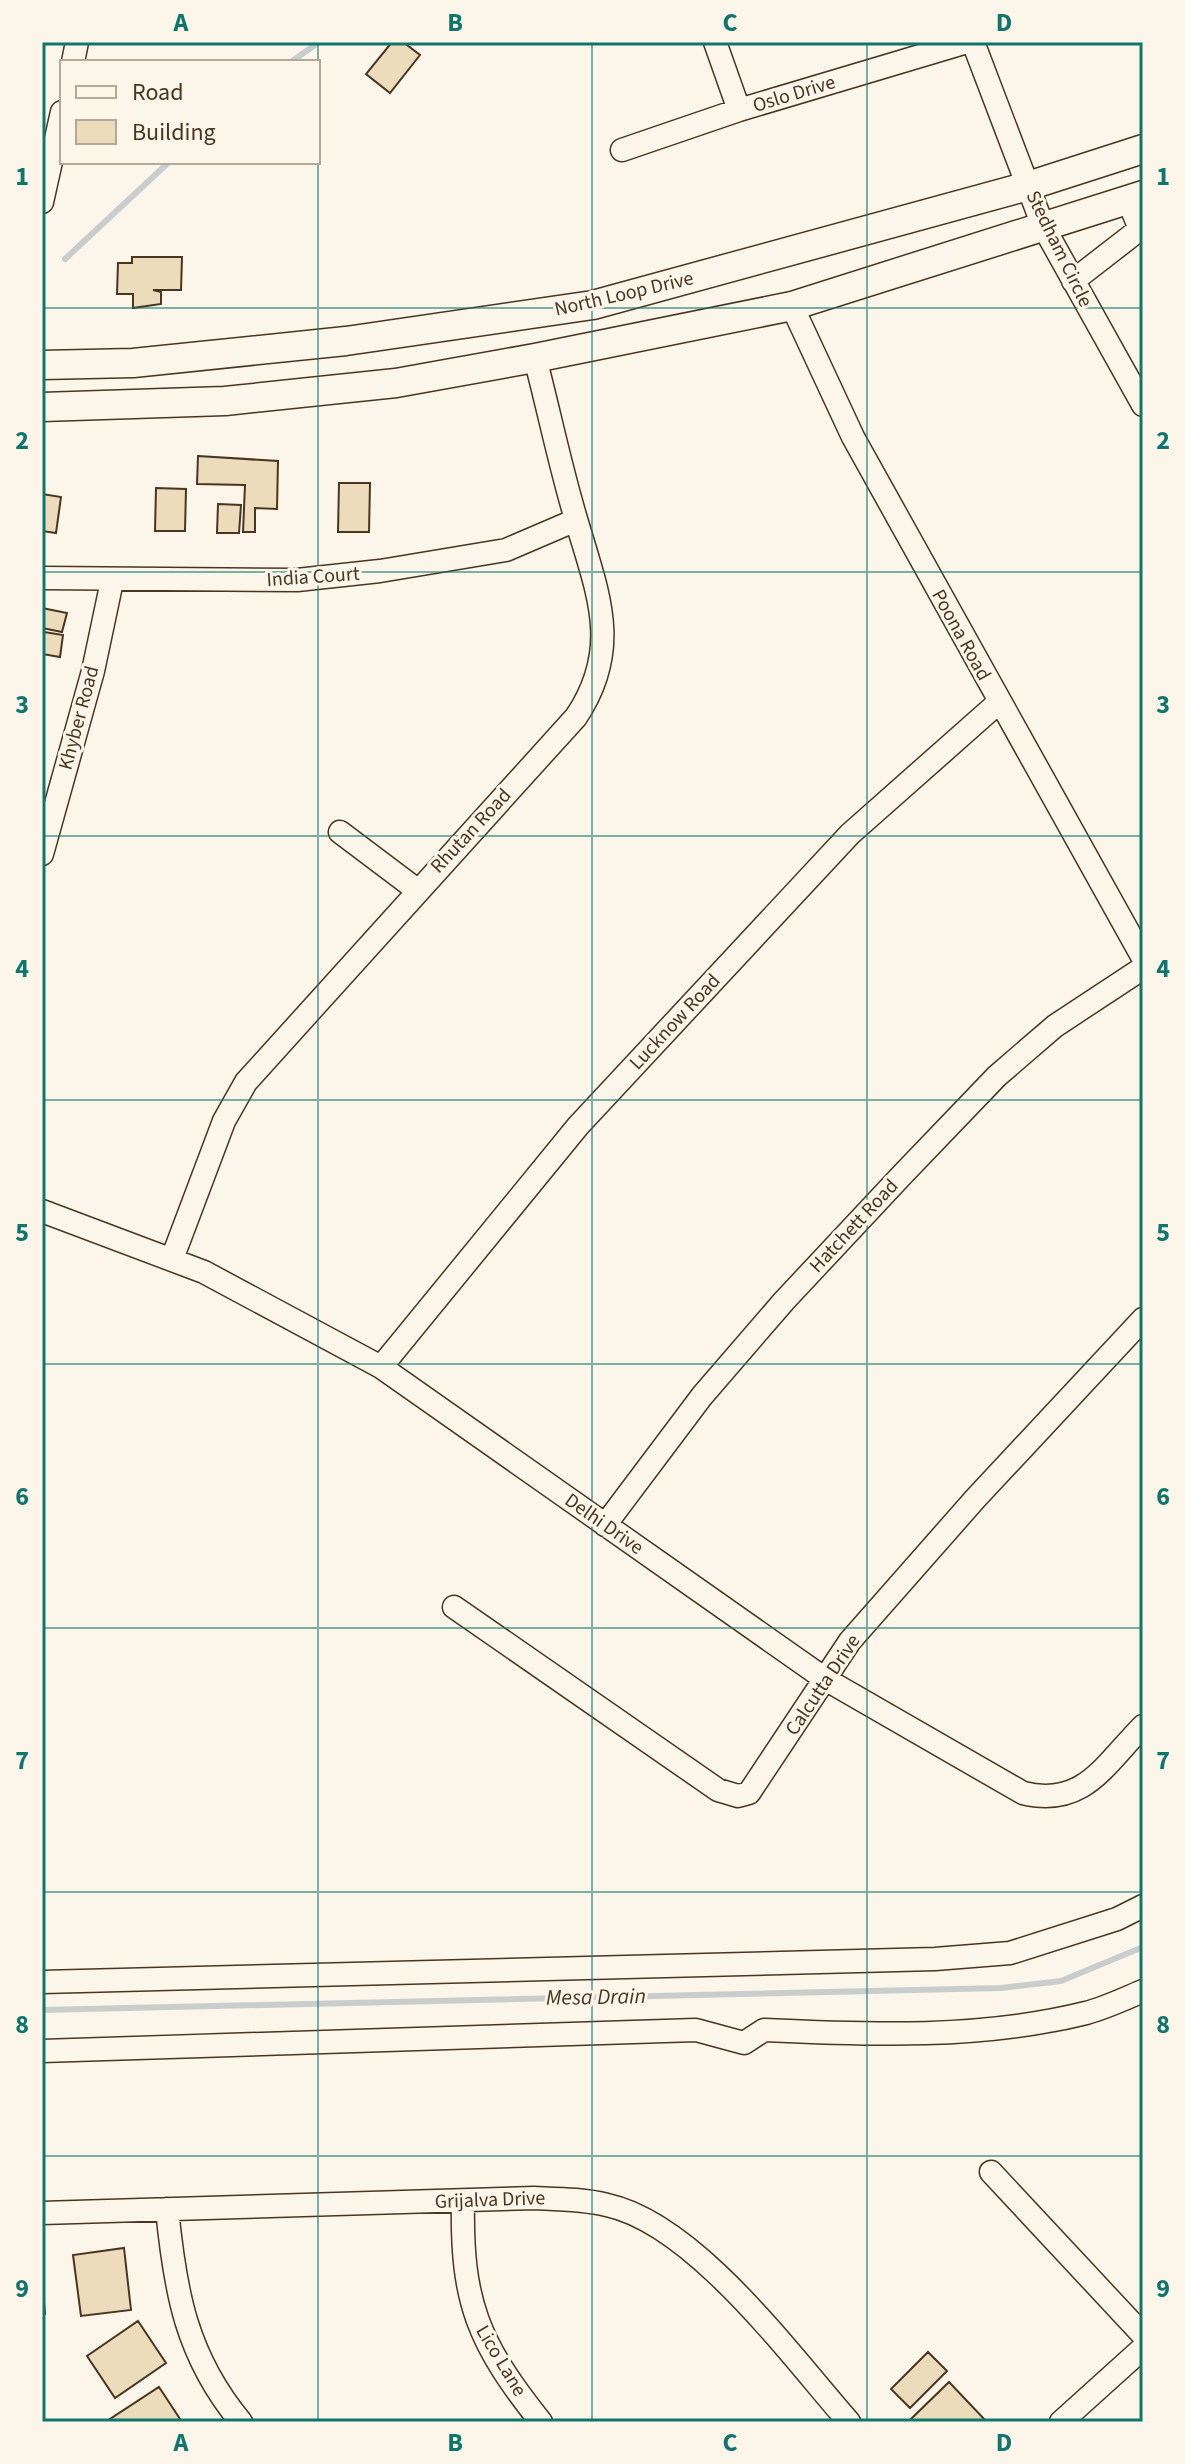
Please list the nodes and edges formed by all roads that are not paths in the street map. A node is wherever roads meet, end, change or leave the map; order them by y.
1 (715, 42) edge
2 (970, 42) edge
3 (739, 110) junction
4 (60, 121) edge
5 (1143, 149) edge
6 (622, 150) dead end
7 (1028, 186) junction
8 (1135, 198) edge
9 (42, 202) edge
10 (1043, 226) junction
11 (1073, 281) junction
12 (792, 306) junction
13 (535, 358) junction
14 (42, 365) edge
15 (1143, 405) edge
16 (42, 407) edge
17 (576, 520) junction
18 (42, 578) edge
19 (112, 581) junction
20 (998, 703) junction
21 (340, 832) dead end
22 (42, 854) edge
23 (417, 890) junction
24 (1143, 958) edge
25 (1143, 968) edge
26 (42, 1211) edge
27 (172, 1259) junction
28 (1143, 1319) edge
29 (381, 1367) junction
30 (605, 1525) junction
31 (454, 1607) dead end
32 (825, 1679) junction
33 (1143, 1726) edge
34 (1143, 1906) edge
35 (42, 1982) edge
36 (1143, 1991) edge
37 (42, 2051) edge
38 (991, 2172) dead end
39 (463, 2201) junction
40 (167, 2209) junction
41 (42, 2213) edge
42 (1143, 2335) edge
43 (1143, 2348) edge
44 (241, 2422) edge
45 (541, 2422) edge
46 (849, 2422) edge
47 (1061, 2422) edge

1 - 3 street
2 - 3 street, Oslo Drive
2 - 7 street, Stedham Circle
3 - 6 street, Oslo Drive
4 - 9 street
5 - 7 main road, North Loop Drive
7 - 10 street, Stedham Circle
7 - 14 main road, North Loop Drive
8 - 10 main road
8 - 11 street
10 - 11 street, Stedham Circle
10 - 12 main road
11 - 15 street, Stedham Circle
12 - 13 main road
12 - 20 street, Poona Road
13 - 16 main road
13 - 17 street, Rhutan Road
17 - 19 street, India Court
17 - 23 street, Rhutan Road
18 - 19 street, India Court
19 - 22 street, Khyber Road
20 - 24 street, Poona Road
20 - 29 street, Lucknow Road
21 - 23 street
23 - 27 street, Rhutan Road
25 - 30 street, Hatchett Road
26 - 27 street, Delhi Drive
27 - 29 street, Delhi Drive
28 - 32 street, Calcutta Drive
29 - 30 street, Delhi Drive
30 - 32 street, Delhi Drive
31 - 32 street, Calcutta Drive
32 - 33 street, Delhi Drive
34 - 35 street
36 - 37 street
38 - 42 street
39 - 40 street, Grijalva Drive
39 - 45 street, Lico Lane
39 - 46 street, Grijalva Drive
40 - 41 street, Grijalva Drive
40 - 44 street
43 - 47 street

